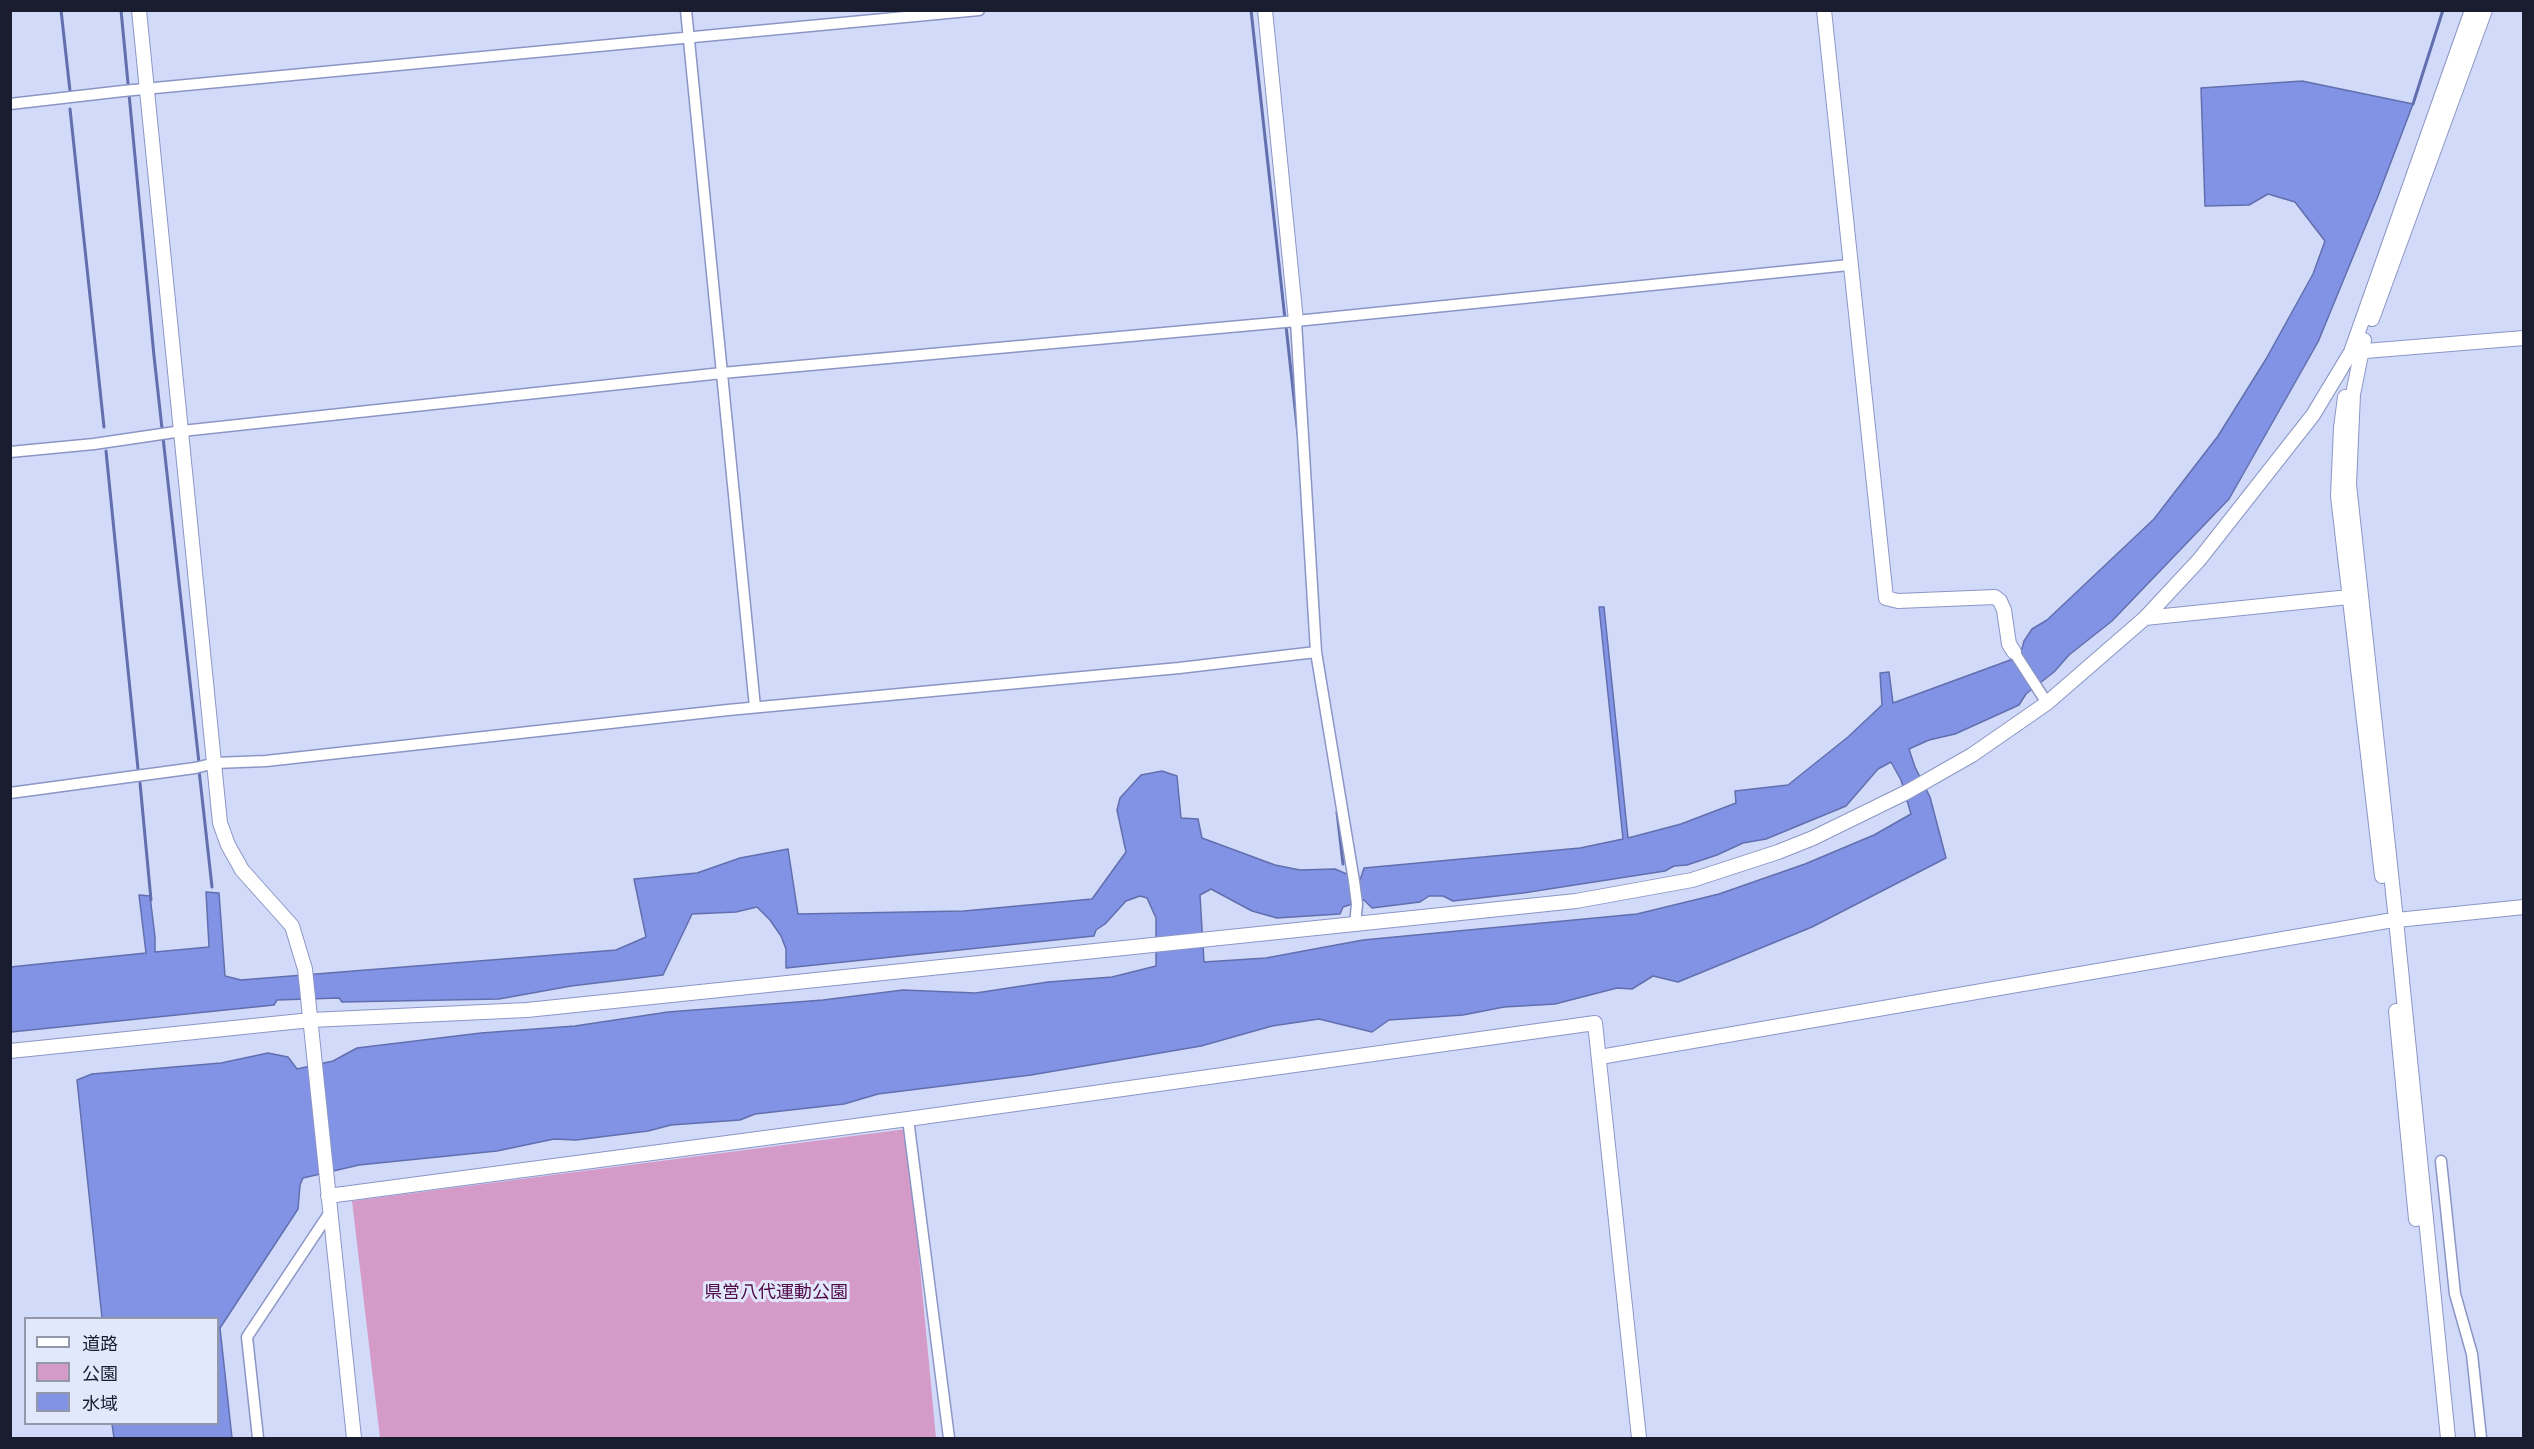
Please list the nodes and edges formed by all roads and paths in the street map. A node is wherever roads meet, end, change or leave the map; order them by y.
1 (139, 10) edge
2 (686, 10) edge
3 (979, 10) edge
4 (1265, 10) edge
5 (1824, 10) edge
6 (2472, 10) edge
7 (2485, 10) edge
8 (689, 37) junction
9 (145, 89) junction
10 (10, 104) edge
11 (1849, 265) junction
12 (1289, 321) junction
13 (2523, 338) edge
14 (2355, 352) junction
15 (722, 373) junction
16 (182, 431) junction
17 (10, 452) edge
18 (2349, 597) junction
19 (2145, 618) junction
20 (1316, 652) junction
21 (2014, 652) joint
22 (2047, 703) junction
23 (755, 707) junction
24 (215, 763) junction
25 (10, 793) edge
26 (2523, 907) edge
27 (2392, 921) junction
28 (1355, 924) junction
29 (311, 1020) junction
30 (10, 1051) edge
31 (1600, 1057) junction
32 (908, 1119) junction
33 (2441, 1161) dead end
34 (328, 1196) junction
35 (330, 1212) junction
36 (258, 1438) edge
37 (354, 1438) edge
38 (949, 1438) edge
39 (1639, 1438) edge
40 (2442, 1438) edge
41 (2448, 1438) edge
42 (2481, 1438) edge

1 - 9 street
2 - 8 street
3 - 8 street
4 - 12 street
5 - 11 street
6 - 14 street
7 - 14 street
8 - 9 street
8 - 15 street
9 - 10 street
9 - 16 street
11 - 12 street
11 - 21 street
12 - 15 street
12 - 20 street
13 - 14 street
14 - 18 street
14 - 19 street
14 - 27 street
15 - 16 street
15 - 23 street
16 - 17 street
16 - 24 street
18 - 19 street
18 - 27 street
19 - 22 street
20 - 23 street
20 - 28 street
21 - 22 street
22 - 28 street
23 - 24 street
24 - 25 street
24 - 29 street
26 - 27 street
27 - 31 street
27 - 40 street
27 - 41 street
28 - 29 street
29 - 30 street
29 - 34 street
31 - 32 street
31 - 39 street
32 - 34 street
32 - 38 street
33 - 42 street
34 - 35 street
35 - 36 street
35 - 37 street

